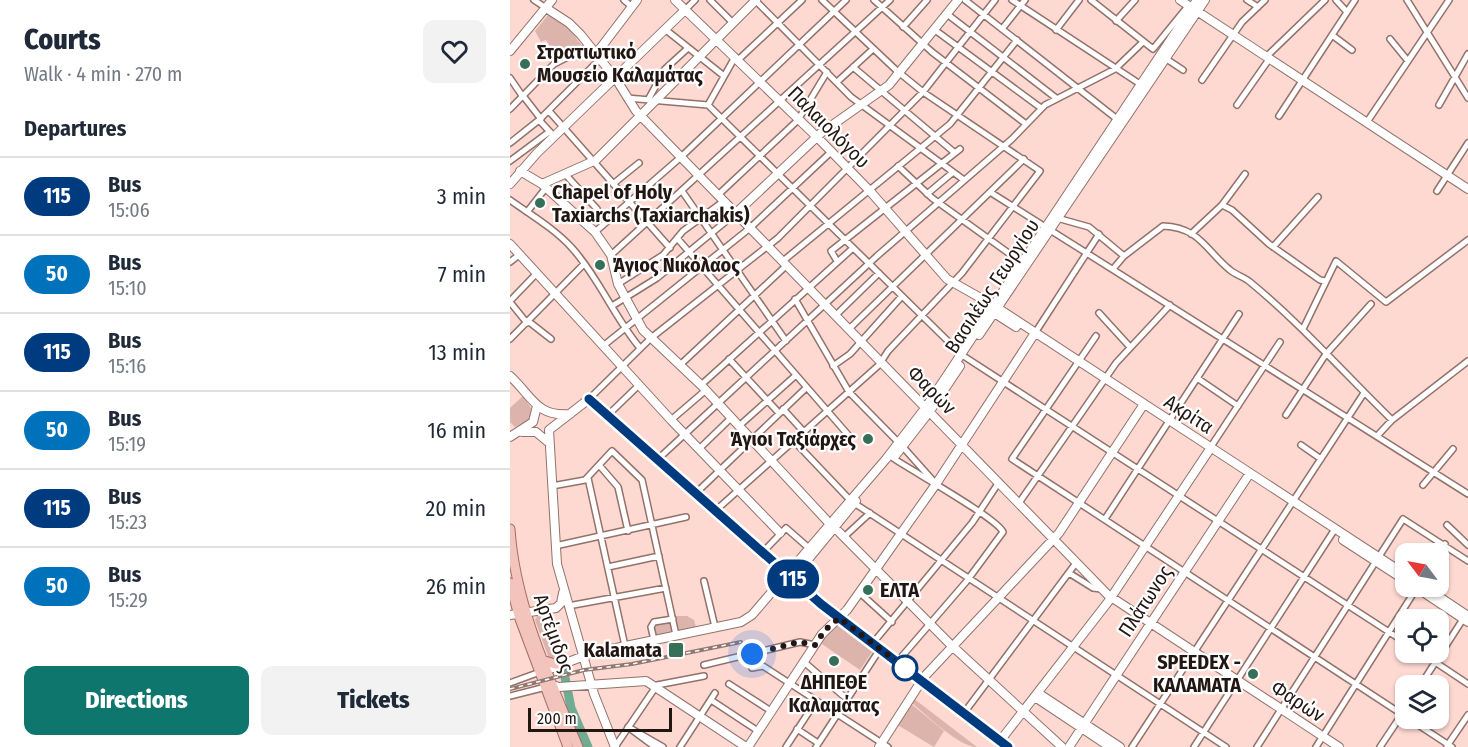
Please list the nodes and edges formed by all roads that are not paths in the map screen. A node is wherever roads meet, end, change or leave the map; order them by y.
1 (534, 0) edge
2 (552, 0) edge
3 (624, 0) edge
4 (675, 0) edge
5 (695, 0) edge
6 (710, 0) edge
7 (756, 0) edge
8 (802, 0) edge
9 (822, 0) edge
10 (846, 0) edge
11 (874, 0) edge
12 (890, 0) edge
13 (927, 0) edge
14 (958, 0) edge
15 (965, 0) edge
16 (995, 0) edge
17 (1012, 0) edge
18 (1025, 0) edge
19 (1079, 0) edge
20 (1091, 0) edge
21 (1135, 0) edge
22 (1180, 0) edge
23 (1197, 0) edge
24 (1205, 0) edge
25 (1247, 0) edge
26 (1265, 0) edge
27 (1325, 0) edge
28 (1336, 0) edge
29 (1355, 0) edge
30 (1407, 0) edge
31 (1449, 0) edge
32 (634, 3) edge
33 (1021, 6) junction
34 (882, 7) junction
35 (1258, 7) junction
36 (546, 8) junction
37 (1192, 8) junction
38 (686, 10) junction
39 (834, 11) junction
40 (1347, 12) junction
41 (947, 14) junction
42 (984, 15) junction
43 (1116, 21) junction
44 (733, 23) junction
45 (778, 23) junction
46 (903, 27) junction
47 (1002, 29) junction
48 (666, 30) junction
49 (935, 30) junction
50 (1056, 30) junction
51 (855, 32) junction
52 (970, 32) junction
53 (1427, 32) junction
54 (1233, 34) junction
55 (1332, 35) junction
56 (717, 39) junction
57 (1390, 39) dead end
58 (1017, 40) junction
59 (800, 44) junction
60 (1142, 44) junction
61 (923, 45) junction
62 (590, 46) junction
63 (958, 47) junction
64 (688, 48) junction
65 (873, 48) junction
66 (1352, 50) dead end
67 (510, 51) edge
68 (1468, 54) edge
69 (598, 56) junction
70 (699, 57) junction
71 (1004, 57) junction
72 (1269, 57) junction
73 (736, 58) junction
74 (1165, 58) junction
75 (1408, 61) junction
76 (946, 63) junction
77 (820, 64) junction
78 (853, 67) junction
79 (1115, 69) junction
80 (1183, 70) dead end
81 (827, 72) junction
82 (899, 73) junction
83 (992, 73) junction
84 (724, 76) junction
85 (1455, 76) junction
86 (510, 78) edge
87 (616, 79) junction
88 (1202, 80) dead end
89 (1303, 80) junction
90 (760, 82) junction
91 (837, 82) junction
92 (1140, 84) junction
93 (1078, 88) junction
94 (980, 89) junction
95 (882, 90) junction
96 (923, 92) junction
97 (523, 97) junction
98 (627, 98) junction
99 (1056, 98) junction
100 (1468, 98) edge
101 (652, 100) junction
102 (779, 101) junction
103 (860, 104) junction
104 (708, 105) junction
105 (1237, 105) dead end
106 (1439, 105) dead end
107 (1041, 108) junction
108 (510, 109) edge
109 (906, 110) junction
110 (549, 111) junction
111 (640, 116) junction
112 (958, 116) junction
113 (1279, 116) dead end
114 (721, 118) junction
115 (1117, 118) junction
116 (540, 120) junction
117 (798, 120) junction
118 (1367, 122) junction
119 (1026, 124) junction
120 (890, 126) junction
121 (564, 128) junction
122 (552, 134) junction
123 (936, 136) junction
124 (740, 137) junction
125 (817, 137) junction
126 (518, 139) junction
127 (510, 143) edge
128 (1468, 143) edge
129 (1004, 146) junction
130 (919, 149) junction
131 (527, 150) junction
132 (831, 152) junction
133 (681, 157) junction
134 (760, 157) junction
135 (1024, 159) junction
136 (510, 160) edge
137 (594, 162) junction
138 (639, 163) dead end
139 (941, 165) junction
140 (898, 166) junction
141 (848, 169) junction
142 (520, 171) junction
143 (952, 173) junction
144 (565, 174) junction
145 (777, 174) junction
146 (1245, 174) dead end
147 (699, 175) junction
148 (1447, 175) junction
149 (964, 180) junction
150 (510, 184) edge
151 (613, 184) junction
152 (917, 184) junction
153 (544, 186) junction
154 (792, 188) junction
155 (1468, 189) edge
156 (869, 190) junction
157 (682, 191) junction
158 (990, 192) junction
159 (1437, 192) dead end
160 (927, 194) junction
161 (718, 195) junction
162 (1318, 197) dead end
163 (510, 200) edge
164 (724, 201) junction
165 (629, 202) junction
166 (939, 203) junction
167 (1222, 205) junction
168 (810, 206) junction
169 (1013, 207) junction
170 (885, 208) junction
171 (527, 212) junction
172 (736, 213) junction
173 (701, 218) junction
174 (1057, 218) junction
175 (961, 219) junction
176 (585, 222) junction
177 (647, 223) junction
178 (828, 224) junction
179 (750, 228) junction
180 (1047, 228) junction
181 (906, 231) junction
182 (595, 232) junction
183 (711, 233) junction
184 (1099, 234) junction
185 (1191, 234) junction
186 (677, 238) junction
187 (988, 239) junction
188 (845, 240) junction
189 (1468, 240) edge
190 (510, 244) edge
191 (768, 246) junction
192 (1274, 247) junction
193 (670, 248) junction
194 (853, 248) junction
195 (723, 250) junction
196 (689, 251) junction
197 (925, 253) junction
198 (1087, 253) junction
199 (519, 255) junction
200 (612, 255) junction
201 (1124, 256) junction
202 (837, 261) junction
203 (510, 262) edge
204 (1021, 262) junction
205 (785, 263) junction
206 (869, 263) junction
207 (584, 264) junction
208 (703, 266) junction
209 (1113, 269) junction
210 (737, 270) junction
211 (537, 273) junction
212 (879, 273) junction
213 (1325, 281) junction
214 (953, 283) junction
215 (618, 284) junction
216 (718, 285) junction
217 (808, 287) junction
218 (892, 287) junction
219 (555, 293) junction
220 (754, 294) junction
221 (902, 296) junction
222 (625, 298) junction
223 (795, 299) junction
224 (510, 302) edge
225 (1371, 304) dead end
226 (826, 305) junction
227 (1170, 305) junction
228 (612, 306) junction
229 (739, 308) junction
230 (994, 309) junction
231 (1099, 312) dead end
232 (1239, 314) dead end
233 (836, 315) junction
234 (921, 316) junction
235 (635, 319) junction
236 (772, 320) junction
237 (808, 321) junction
238 (527, 322) junction
239 (624, 329) junction
240 (849, 329) junction
241 (1303, 329) junction
242 (759, 332) junction
243 (1034, 335) junction
244 (1096, 336) dead end
245 (651, 338) junction
246 (1223, 338) junction
247 (510, 339) edge
248 (550, 339) dead end
249 (786, 341) junction
250 (862, 342) junction
251 (1280, 342) dead end
252 (603, 346) junction
253 (1130, 347) junction
254 (640, 348) junction
255 (775, 352) junction
256 (1326, 354) junction
257 (963, 355) junction
258 (729, 359) junction
259 (1468, 361) edge
260 (882, 362) junction
261 (1077, 363) junction
262 (1264, 364) junction
263 (680, 365) junction
264 (622, 366) junction
265 (834, 366) junction
266 (510, 376) edge
267 (795, 376) junction
268 (746, 378) junction
269 (1197, 378) junction
270 (1104, 381) junction
271 (1003, 382) junction
272 (639, 386) junction
273 (703, 387) junction
274 (806, 388) junction
275 (1303, 388) junction
276 (849, 392) junction
277 (1364, 393) junction
278 (589, 399) junction
279 (766, 400) junction
280 (718, 404) junction
281 (537, 406) junction
282 (1143, 406) junction
283 (1238, 406) junction
284 (928, 409) junction
285 (1047, 410) junction
286 (781, 411) junction
287 (827, 412) junction
288 (571, 414) junction
289 (1286, 415) dead end
290 (607, 416) junction
291 (1348, 417) junction
292 (731, 418) junction
293 (671, 420) junction
294 (1392, 420) junction
295 (1168, 423) junction
296 (739, 426) junction
297 (1073, 427) junction
298 (520, 432) junction
299 (804, 432) junction
300 (684, 434) junction
301 (1377, 436) junction
302 (510, 437) edge
303 (850, 437) dead end
304 (751, 440) junction
305 (794, 441) junction
306 (548, 442) junction
307 (962, 444) junction
308 (901, 445) junction
309 (1301, 445) dead end
310 (699, 449) junction
311 (1453, 449) dead end
312 (1209, 450) junction
313 (1112, 452) junction
314 (893, 458) junction
315 (1321, 459) junction
316 (657, 460) junction
317 (771, 461) junction
318 (599, 465) junction
319 (1138, 469) junction
320 (720, 471) junction
321 (1432, 472) junction
322 (1248, 475) junction
323 (1039, 476) junction
324 (588, 478) junction
325 (999, 482) junction
326 (936, 484) junction
327 (1423, 485) dead end
328 (552, 486) junction
329 (738, 490) junction
330 (696, 494) junction
331 (1468, 494) edge
332 (1179, 496) junction
333 (852, 501) junction
334 (1080, 502) junction
335 (1019, 503) junction
336 (1292, 504) junction
337 (715, 511) junction
338 (870, 513) junction
339 (980, 513) junction
340 (686, 517) dead end
341 (1105, 519) junction
342 (1218, 521) junction
343 (652, 525) junction
344 (832, 525) junction
345 (1447, 525) dead end
346 (510, 529) edge
347 (628, 531) junction
348 (783, 531) junction
349 (1333, 531) junction
350 (901, 533) junction
351 (602, 536) junction
352 (844, 537) junction
353 (1054, 539) junction
354 (1443, 543) edge
355 (1468, 545) edge
356 (555, 546) junction
357 (1146, 546) junction
358 (1449, 547) edge
359 (810, 549) junction
360 (1262, 550) junction
361 (762, 553) junction
362 (659, 556) junction
363 (942, 560) junction
364 (1378, 560) junction
365 (1468, 561) edge
366 (1076, 563) junction
367 (608, 567) junction
368 (1395, 569) edge
369 (876, 570) junction
370 (1185, 570) junction
371 (1069, 573) junction
372 (1395, 573) edge
373 (790, 577) junction
374 (1304, 577) junction
375 (968, 578) junction
376 (704, 581) dead end
377 (510, 583) edge
378 (666, 588) junction
379 (1101, 589) junction
380 (564, 591) junction
381 (860, 593) junction
382 (1412, 597) edge
383 (1434, 597) edge
384 (615, 598) junction
385 (999, 598) junction
386 (1111, 598) junction
387 (1230, 599) junction
388 (908, 602) junction
389 (568, 606) junction
390 (1348, 606) junction
391 (519, 614) edge
392 (1467, 617) edge
393 (839, 618) junction
394 (673, 619) junction
395 (1034, 621) junction
396 (892, 622) junction
397 (929, 624) junction
398 (1150, 624) junction
399 (715, 627) junction
400 (1271, 627) junction
401 (1390, 633) junction
402 (676, 635) junction
403 (1395, 636) edge
404 (654, 640) junction
405 (1449, 642) edge
406 (815, 645) junction
407 (626, 646) junction
408 (876, 646) junction
409 (952, 646) junction
410 (1074, 647) junction
411 (1194, 653) junction
412 (1315, 656) junction
413 (583, 657) junction
414 (804, 662) junction
415 (897, 662) junction
416 (1436, 663) edge
417 (705, 665) dead end
418 (752, 668) dead end
419 (552, 675) junction
420 (1116, 675) junction
421 (704, 676) dead end
422 (1237, 680) junction
423 (922, 681) junction
424 (989, 681) junction
425 (510, 683) edge
426 (591, 683) junction
427 (790, 683) junction
428 (729, 684) dead end
429 (1468, 684) edge
430 (1357, 685) junction
431 (655, 687) junction
432 (715, 693) dead end
433 (1037, 695) junction
434 (510, 696) edge
435 (847, 699) junction
436 (711, 700) junction
437 (816, 701) junction
438 (1161, 704) junction
439 (1281, 710) junction
440 (771, 711) junction
441 (1395, 711) edge
442 (1023, 712) junction
443 (964, 713) junction
444 (837, 714) junction
445 (1468, 715) edge
446 (699, 717) junction
447 (1395, 724) edge
448 (1083, 726) junction
449 (627, 729) junction
450 (798, 729) junction
451 (1423, 729) edge
452 (758, 731) junction
453 (1203, 732) junction
454 (1323, 737) junction
455 (1000, 741) junction
456 (614, 744) edge
457 (817, 745) edge
458 (883, 746) edge
459 (1449, 746) edge
460 (568, 747) edge
461 (578, 747) edge
462 (656, 747) edge
463 (663, 747) edge
464 (680, 747) edge
465 (747, 747) edge
466 (786, 747) edge
467 (1008, 747) edge
468 (1062, 747) edge
469 (1068, 747) edge
470 (1110, 747) edge
471 (1120, 747) edge
472 (1132, 747) edge
473 (1194, 747) edge
474 (1226, 747) edge
475 (1257, 747) edge
476 (1316, 747) edge
477 (1339, 747) edge
478 (1380, 747) edge

1 - 36 street
2 - 36 street
3 - 32 street
4 - 38 street, Παλαιολόγου
5 - 38 street
6 - 44 street
7 - 44 street
7 - 45 street
8 - 45 street
9 - 39 street
10 - 39 street
11 - 34 street
12 - 34 street
13 - 46 street
14 - 41 street
15 - 42 street
16 - 42 street
17 - 33 street
18 - 33 street
19 - 50 street
20 - 43 street
21 - 43 street
22 - 37 street
23 - 37 street, Βασιλέως Γεωργίου
24 - 37 street, Βασιλέως Γεωργίου
25 - 35 street
26 - 35 street
27 - 72 street
28 - 40 street
29 - 40 street
30 - 53 street
31 - 53 street
32 - 69 street
33 - 47 street
33 - 50 street
34 - 46 street
34 - 51 street
35 - 54 street
36 - 62 street, Φαρών
36 - 67 street
37 - 54 street
37 - 60 street
37 - 74 street, Βασιλέως Γεωργίου
37 - 92 street, Βασιλέως Γεωργίου
38 - 48 street
38 - 56 street, Παλαιολόγου
39 - 51 street
39 - 59 street
40 - 55 street
41 - 49 street
41 - 52 street
42 - 47 street
42 - 52 street
43 - 60 street
44 - 56 street
45 - 59 street
45 - 73 street
46 - 61 street
47 - 58 street
48 - 64 street
48 - 87 street
49 - 61 street
49 - 63 street
50 - 79 street
51 - 65 street
51 - 77 street
52 - 63 street
52 - 71 street
53 - 75 street
53 - 85 street
54 - 72 street
54 - 88 street
55 - 66 street
55 - 89 street
56 - 70 street
56 - 73 street, Παλαιολόγου
57 - 75 street
58 - 71 street
58 - 93 street
59 - 77 street
59 - 90 street
60 - 79 street
61 - 76 street
61 - 82 street
62 - 69 street, Φαρών
62 - 97 street
63 - 76 street
63 - 83 street
64 - 70 street
64 - 101 street
65 - 78 street
65 - 82 street
68 - 85 street
69 - 87 street, Φαρών
69 - 110 street
70 - 84 street
70 - 101 street
71 - 83 street
71 - 99 street
72 - 89 street
72 - 105 street
73 - 84 street
73 - 90 street, Παλαιολόγου
74 - 80 street
74 - 174 street, Βασιλέως Γεωργίου
75 - 118 street
76 - 94 street
76 - 96 street
77 - 81 street
77 - 102 street
78 - 91 street
78 - 95 street
79 - 92 street
79 - 93 street
81 - 91 street
81 - 117 street
82 - 95 street
82 - 96 street
83 - 94 street
83 - 107 street
84 - 104 street
85 - 100 street
85 - 106 street
86 - 97 street
87 - 98 street, Φαρών
87 - 121 street
89 - 113 street
89 - 118 street
90 - 102 street, Παλαιολόγου
90 - 114 street
91 - 103 street
92 - 115 street, Βασιλέως Γεωργίου
93 - 99 street
93 - 115 street
94 - 112 street
94 - 119 street
95 - 103 street
95 - 109 street
96 - 109 street
96 - 112 street
97 - 108 street
97 - 116 street
98 - 101 street
98 - 111 street, Φαρών
99 - 107 street
101 - 104 street
101 - 111 street
102 - 117 street, Παλαιολόγου
102 - 124 street
103 - 120 street
103 - 125 street
104 - 114 street
107 - 119 street
109 - 120 street
109 - 123 street
110 - 116 street
110 - 121 street
111 - 133 street, Φαρών
111 - 137 street
112 - 123 street
112 - 129 street
114 - 124 street
114 - 133 street
115 - 180 street, Βασιλέως Γεωργίου
116 - 122 street
116 - 126 street
117 - 125 street, Παλαιολόγου
117 - 134 street
118 - 148 street
119 - 129 street
120 - 130 street
120 - 141 street
121 - 122 street
121 - 137 street
122 - 131 street
122 - 142 street
123 - 130 street
123 - 139 street
124 - 134 street
124 - 147 street
125 - 132 street, Παλαιολόγου
125 - 145 street
126 - 127 street
126 - 131 street
128 - 148 street
129 - 135 street
129 - 149 street
130 - 139 street
130 - 140 street
131 - 136 street
132 - 141 street, Παλαιολόγου
132 - 154 street
133 - 147 street, Φαρών
133 - 165 street
134 - 145 street
134 - 161 street
135 - 158 street
135 - 169 street
136 - 142 street
137 - 144 street
137 - 151 street
138 - 151 street
139 - 143 street
139 - 152 street
140 - 152 street
140 - 156 street
141 - 156 street, Παλαιολόγου
141 - 168 street
142 - 150 street
142 - 153 street
143 - 149 street
143 - 160 street
144 - 153 street
144 - 176 street
145 - 154 street
145 - 172 street
146 - 167 street
147 - 157 street
147 - 161 street, Φαρών
148 - 155 street
148 - 159 street
149 - 166 street
151 - 165 street
152 - 160 street
152 - 170 street
153 - 171 street
153 - 176 street
154 - 168 street
154 - 179 street
156 - 170 street, Παλαιολόγου
156 - 178 street
157 - 173 street
157 - 177 street
158 - 169 street
158 - 175 street
160 - 166 street
161 - 164 street, Φαρών
162 - 192 street
163 - 171 street
164 - 172 street, Φαρών
164 - 173 street
165 - 177 street
165 - 182 street
166 - 175 street
166 - 181 street
167 - 185 street
167 - 192 street
168 - 178 street
168 - 191 street
169 - 180 street
169 - 187 street
170 - 181 street, Παλαιολόγου
170 - 188 street
171 - 207 street
172 - 179 street, Φαρών
172 - 183 street
173 - 183 street
173 - 186 street
174 - 180 street, Βασιλέως Γεωργίου
174 - 184 street
175 - 187 street
175 - 197 street
176 - 182 street
177 - 193 street
177 - 200 street
178 - 188 street
178 - 205 street
179 - 191 street, Φαρών
179 - 195 street
180 - 198 street
180 - 204 street, Βασιλέως Γεωργίου
180 - 230 street, Βασιλέως Γεωργίου
181 - 197 street, Παλαιολόγου
181 - 206 street
182 - 200 street
183 - 195 street
183 - 196 street
184 - 198 street
184 - 201 street
185 - 201 street
185 - 241 street
186 - 193 street
186 - 196 street
187 - 204 street
187 - 214 street
188 - 194 street
188 - 202 street
189 - 213 street
190 - 199 street
191 - 205 street, Φαρών
191 - 210 street
192 - 213 street
193 - 215 street
194 - 202 street
194 - 206 street
195 - 208 street
195 - 210 street
196 - 208 street
196 - 222 street
197 - 214 street, Παλαιολόγου
197 - 218 street
198 - 209 street
198 - 243 street
199 - 203 street
199 - 211 street
200 - 215 street
201 - 209 street
202 - 217 street
204 - 230 street, Βασιλέως Γεωργίου
205 - 217 street, Φαρών
205 - 220 street
206 - 212 street
206 - 226 street
207 - 219 street
207 - 228 street
208 - 216 street
208 - 235 street
209 - 227 street
210 - 216 street
210 - 220 street
211 - 219 street
211 - 224 street
212 - 218 street
212 - 233 street
213 - 241 street
214 - 230 street, Ακρίτα
214 - 234 street
215 - 222 street
216 - 229 street
216 - 245 street
217 - 223 street
217 - 226 street, Φαρών
218 - 221 street
218 - 240 street
219 - 238 street
219 - 252 street
220 - 229 street
220 - 236 street
221 - 234 street
221 - 250 street
222 - 228 street
222 - 235 street
223 - 236 street
223 - 237 street
224 - 238 street
225 - 256 street
226 - 233 street, Φαρών
226 - 237 street
227 - 246 street
227 - 253 street
228 - 239 street
229 - 242 street
229 - 263 street
230 - 243 street, Ακρίτα
230 - 257 street, Βασιλέως Γεωργίου
231 - 253 street
232 - 246 street
233 - 240 street, Φαρών
234 - 257 street
234 - 260 street
235 - 239 street
235 - 245 street
236 - 242 street
236 - 249 street
237 - 249 street
237 - 265 street
238 - 247 street
238 - 248 street
239 - 252 street
239 - 254 street
240 - 250 street, Φαρών
241 - 256 street
242 - 255 street
242 - 258 street
243 - 261 street, Ακρίτα
243 - 271 street
244 - 261 street
245 - 254 street
245 - 263 street
246 - 262 street
246 - 269 street
249 - 255 street
250 - 260 street, Φαρών
250 - 265 street
251 - 262 street
252 - 264 street
253 - 270 street
254 - 264 street
255 - 267 street
255 - 268 street
256 - 275 street
256 - 277 street
257 - 271 street
257 - 284 street, Βασιλέως Γεωργίου
258 - 268 street
258 - 273 street
259 - 294 street
260 - 276 street
260 - 284 street, Φαρών
261 - 270 street, Ακρίτα
261 - 285 street
262 - 275 street
262 - 283 street
263 - 273 street
264 - 272 street
264 - 278 street
265 - 276 street
266 - 281 street
267 - 274 street
267 - 279 street
268 - 279 street
268 - 280 street
269 - 283 street
269 - 295 street
270 - 282 street, Ακρίτα
270 - 297 street
271 - 285 street
271 - 307 street
272 - 290 street
272 - 293 street
273 - 280 street
273 - 293 street
274 - 286 street
274 - 287 street
275 - 289 street
275 - 291 street
276 - 287 street
276 - 308 street
277 - 291 street
277 - 294 street
278 - 288 street
278 - 290 street
279 - 286 street
279 - 296 street
280 - 292 street
280 - 300 street
281 - 288 street
281 - 298 street
282 - 295 street, Ακρίτα
282 - 313 street
283 - 312 street
284 - 307 street, Φαρών
284 - 308 street, Βασιλέως Γεωργίου
285 - 297 street
285 - 323 street
286 - 299 street
286 - 304 street
287 - 299 street
287 - 303 street
288 - 306 street
290 - 316 street
291 - 301 street
291 - 315 street
292 - 296 street
292 - 310 street
293 - 300 street
294 - 301 street
295 - 312 street, Ακρίτα
295 - 319 street
296 - 304 street
297 - 313 street
297 - 323 street
298 - 302 street
298 - 306 street
299 - 305 street
300 - 310 street
300 - 316 street
301 - 321 street
304 - 317 street
304 - 320 street
305 - 317 street
305 - 333 street
306 - 328 street
307 - 325 street, Φαρών
307 - 326 street
308 - 314 street, Βασιλέως Γεωργίου
308 - 326 street
308 - 333 street, Βασιλέως Γεωργίου
309 - 315 street
310 - 320 street
311 - 321 street
312 - 322 street, Ακρίτα
312 - 332 street
313 - 319 street
313 - 334 street
314 - 326 street
314 - 333 street, Βασιλέως Γεωργίου
315 - 336 street
316 - 330 street
317 - 329 street
317 - 344 street
318 - 324 street
318 - 343 street
318 - 347 street
319 - 332 street
319 - 341 street
320 - 329 street
320 - 330 street
321 - 327 street
321 - 331 street
322 - 336 street, Ακρίτα
322 - 342 street, Πλάτωνος
323 - 334 street
323 - 335 street
324 - 328 street
324 - 351 street
325 - 335 street, Φαρών
325 - 339 street
326 - 339 street
326 - 350 street
328 - 356 street
329 - 337 street
329 - 348 street
330 - 337 street
332 - 342 street
332 - 357 street
333 - 338 street
333 - 344 street, Βασιλέως Γεωργίου
334 - 341 street
334 - 353 street
335 - 353 street, Φαρών
336 - 349 street, Ακρίτα
336 - 360 street
337 - 361 street
338 - 350 street
338 - 352 street
339 - 363 street
339 - 375 street
340 - 343 street
341 - 357 street
342 - 360 street
342 - 370 street, Πλάτωνος
343 - 347 street
343 - 362 street
344 - 352 street
344 - 359 street, Βασιλέως Γεωργίου
344 - 373 street, Βασιλέως Γεωργίου
345 - 355 street
346 - 391 main road, Αρτέμιδος
347 - 351 street
348 - 359 street
348 - 361 street
349 - 364 street, Ακρίτα
349 - 374 street
350 - 363 street
350 - 369 street
351 - 356 street
351 - 367 street
352 - 369 street
353 - 366 street, Φαρών
353 - 385 street
354 - 364 street
356 - 380 street
357 - 370 street
357 - 386 street
358 - 365 street
359 - 373 street, Βασιλέως Γεωργίου
360 - 374 street
360 - 387 street
361 - 373 street
362 - 367 street
362 - 378 street
363 - 375 street
363 - 388 street
364 - 368 street, Ακρίτα
364 - 372 street, Ακρίτα
364 - 390 street
366 - 371 street
366 - 379 street, Φαρών
367 - 384 street
369 - 381 street
369 - 388 street
370 - 387 street
370 - 398 street, Πλάτωνος
371 - 379 street
371 - 395 street
373 - 393 street
373 - 399 street
374 - 390 street
374 - 400 street
375 - 385 street
375 - 397 street
376 - 399 street
377 - 391 main road, Αρτέμιδος
378 - 384 street
378 - 394 street
379 - 386 street, Φαρών
380 - 389 street
380 - 391 street
381 - 393 street
381 - 396 street
382 - 401 street
383 - 392 street
384 - 389 street
384 - 407 street
385 - 395 street
385 - 409 street
386 - 398 street, Φαρών
386 - 410 street
387 - 400 street
387 - 411 street
388 - 396 street
388 - 397 street
389 - 413 street
390 - 401 street
390 - 412 street
391 - 419 main road, Αρτέμιδος
392 - 405 street
393 - 406 street
393 - 408 street
394 - 402 street
394 - 404 street
395 - 410 street
395 - 424 street
396 - 408 street
397 - 409 street
397 - 415 street
398 - 411 street, Φαρών
398 - 420 street, Πλάτωνος
399 - 402 street
400 - 412 street
400 - 422 street
401 - 403 street
401 - 430 street
402 - 404 street
404 - 407 street
406 - 414 street
406 - 417 street
407 - 413 street
408 - 415 street
408 - 435 street
409 - 423 street
409 - 424 street
410 - 420 street
410 - 433 street
411 - 422 street, Φαρών
411 - 438 street
412 - 430 street
412 - 439 street
413 - 419 street
413 - 426 street
414 - 427 street
414 - 435 street
415 - 423 street
416 - 429 street
418 - 427 street
419 - 425 street
419 - 426 street
419 - 434 street
419 - 460 main road, Αρτέμιδος
419 - 461 main road, Αρτέμιδος
420 - 438 street
420 - 448 street, Πλάτωνος
421 - 431 street
422 - 439 street, Φαρών
422 - 453 street
423 - 443 street
423 - 458 street
424 - 442 street
424 - 443 street
426 - 431 street
426 - 456 street
427 - 437 street
427 - 440 street
428 - 440 street
430 - 441 street
430 - 454 street
431 - 446 street
431 - 449 street
432 - 436 street
433 - 442 street
433 - 448 street
435 - 444 street
436 - 446 street
436 - 452 street
437 - 444 street
437 - 450 street
438 - 453 street
438 - 472 street
439 - 454 street, Φαρών
439 - 475 street
440 - 452 street
442 - 455 street
442 - 468 street
443 - 455 street
444 - 457 street
444 - 458 street
445 - 459 street
446 - 464 street
446 - 465 street
447 - 478 street
448 - 469 street, Πλάτωνος
448 - 470 street
448 - 471 street
449 - 456 street
449 - 462 street
449 - 463 street
450 - 457 street
450 - 466 street
451 - 459 street
452 - 465 street
453 - 473 street
453 - 474 street
454 - 476 street
454 - 477 street, Φαρών
455 - 467 street

